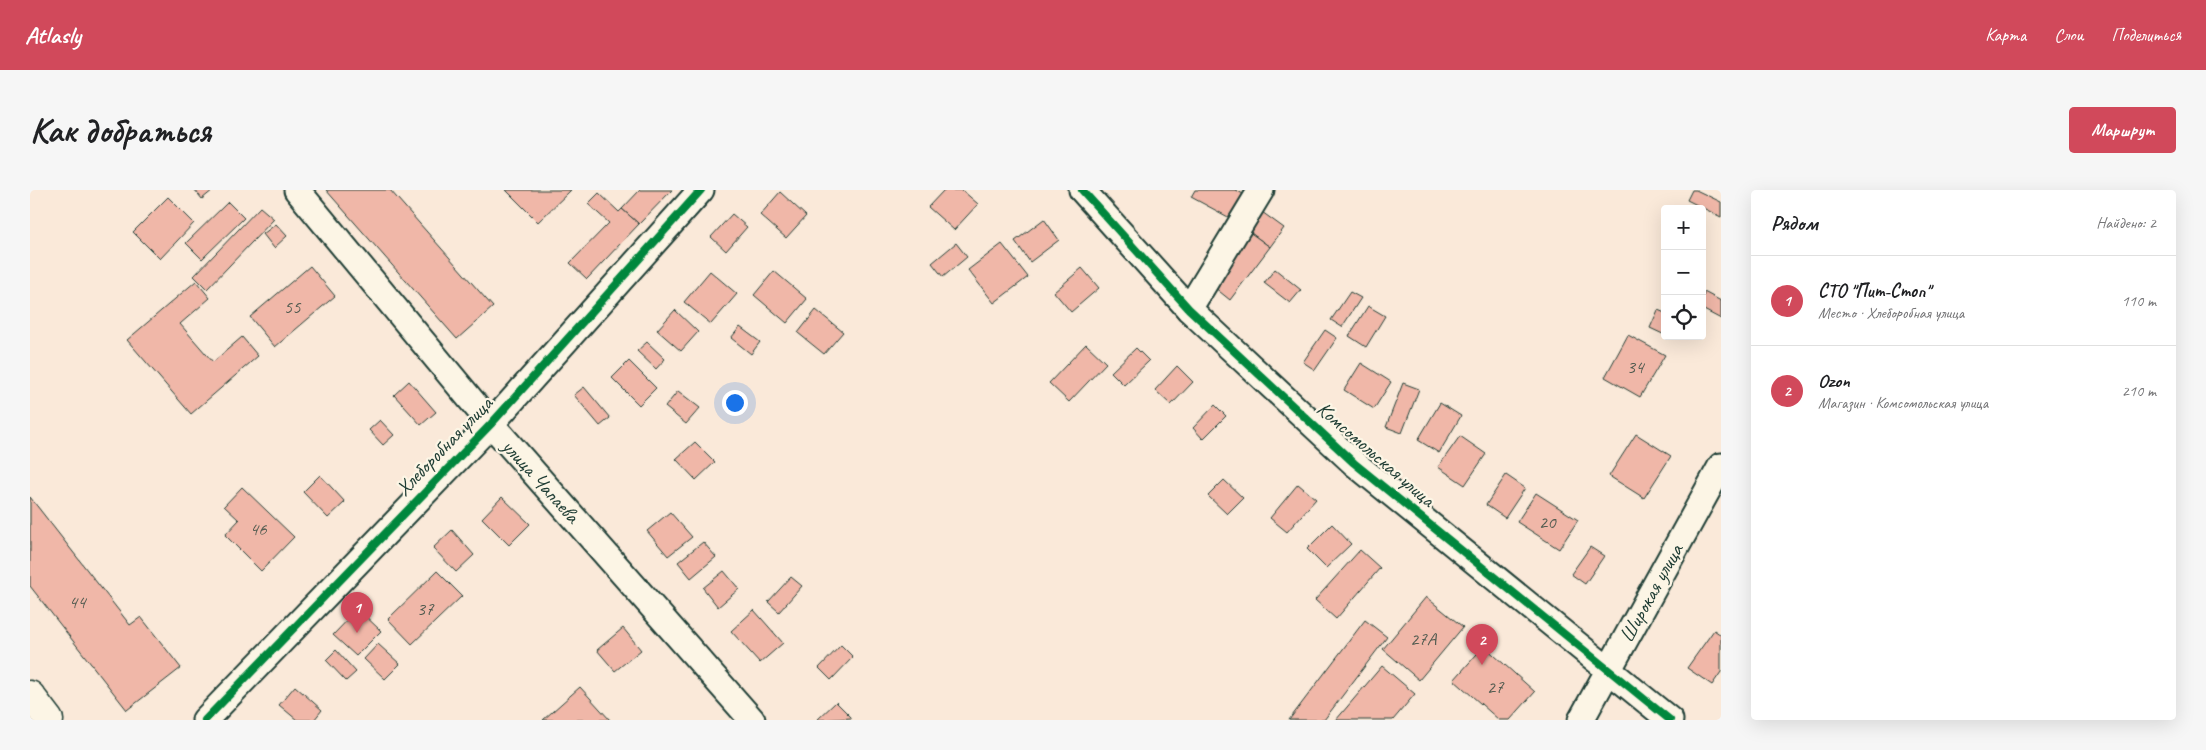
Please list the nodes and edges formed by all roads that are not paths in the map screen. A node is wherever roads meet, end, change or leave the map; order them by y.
1 (297, 190) edge
2 (701, 190) edge
3 (1082, 190) edge
4 (1261, 190) edge
5 (1189, 309) junction
6 (491, 424) junction
7 (1721, 466) edge
8 (1609, 669) junction
9 (30, 695) edge
10 (49, 720) edge
11 (205, 720) edge
12 (752, 720) edge
13 (1581, 720) edge
14 (1670, 720) edge

1 - 6 street, улица Чапаева
2 - 6 street, Хлеборобная улица
3 - 5 street, Комсомольская улица
4 - 5 street
5 - 8 street, Комсомольская улица
6 - 11 street, Хлеборобная улица
6 - 12 street, улица Чапаева
7 - 8 street, Широкая улица
8 - 13 street, Широкая улица
8 - 14 street, Комсомольская улица
9 - 10 main road

